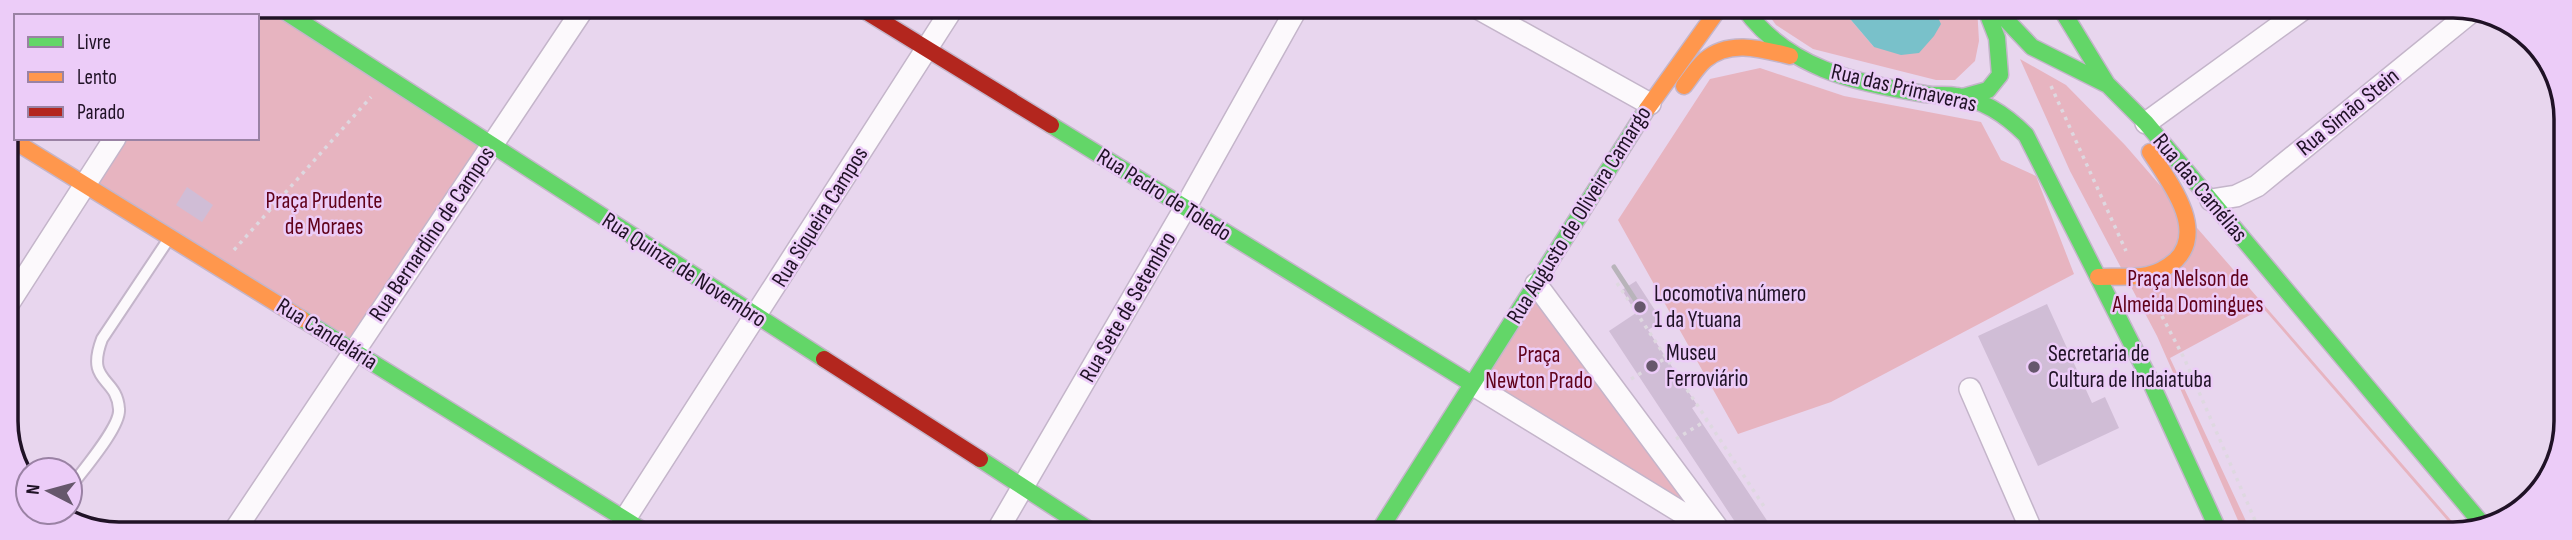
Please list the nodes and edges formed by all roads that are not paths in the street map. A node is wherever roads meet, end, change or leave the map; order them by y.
1 (295, 18) edge
2 (577, 18) edge
3 (876, 18) edge
4 (946, 18) edge
5 (1291, 18) edge
6 (1496, 18) edge
7 (1712, 18) edge
8 (1749, 18) edge
9 (1989, 18) edge
10 (2004, 18) edge
11 (2067, 18) edge
12 (2291, 18) edge
13 (2463, 18) edge
14 (926, 49) junction
15 (1790, 56) junction
16 (2107, 84) junction
17 (1962, 97) junction
18 (1650, 104) junction
19 (2146, 123) junction
20 (114, 140) edge
21 (18, 143) edge
22 (491, 145) junction
23 (85, 184) junction
24 (2211, 200) junction
25 (1185, 208) junction
26 (171, 237) junction
27 (2098, 277) junction
28 (1536, 284) junction
29 (18, 289) edge
30 (757, 316) junction
31 (354, 351) junction
32 (1472, 384) junction
33 (1970, 389) dead end
34 (84, 468) edge
35 (1023, 488) junction
36 (2478, 519) edge
37 (240, 522) edge
38 (615, 522) edge
39 (624, 522) edge
40 (1003, 522) edge
41 (1077, 522) edge
42 (1385, 522) edge
43 (1699, 522) edge
44 (1711, 522) edge
45 (2028, 522) edge
46 (2215, 522) edge

1 - 22 street, Rua Quinze de Novembro
2 - 22 street, Rua Bernardino de Campos
3 - 14 street, Rua Pedro de Toledo
4 - 14 street, Rua Siqueira Campos
5 - 25 street, Rua Sete de Setembro
6 - 18 street
7 - 18 street, Rua Augusto de Oliveira Camargo
8 - 15 street
9 - 17 street
10 - 16 street
11 - 16 street, Rua das Camélias
12 - 19 street
13 - 24 street, Rua Simão Stein
14 - 25 street, Rua Pedro de Toledo
14 - 30 street, Rua Siqueira Campos
15 - 17 street, Rua das Primaveras
15 - 18 street, Rua das Primaveras
16 - 19 street, Rua das Camélias
16 - 27 street
17 - 27 street, Rua das Primaveras
18 - 28 street, Rua Augusto de Oliveira Camargo
19 - 24 street, Rua das Camélias
20 - 23 street
21 - 23 street, Rua Candelária
22 - 30 street, Rua Quinze de Novembro
22 - 31 street, Rua Bernardino de Campos
23 - 26 street, Rua Candelária
23 - 29 street
24 - 36 street, Rua das Camélias
25 - 32 street, Rua Pedro de Toledo
25 - 35 street, Rua Sete de Setembro
26 - 31 street, Rua Candelária
26 - 34 lane
27 - 46 street, Rua das Primaveras
28 - 32 street, Rua Augusto de Oliveira Camargo
28 - 44 street
30 - 35 street, Rua Quinze de Novembro
30 - 39 street, Rua Siqueira Campos
31 - 37 street, Rua Bernardino de Campos
31 - 38 street, Rua Candelária
32 - 42 street, Rua Augusto de Oliveira Camargo
32 - 43 street
33 - 45 street
35 - 40 street, Rua Sete de Setembro
35 - 41 street, Rua Quinze de Novembro

